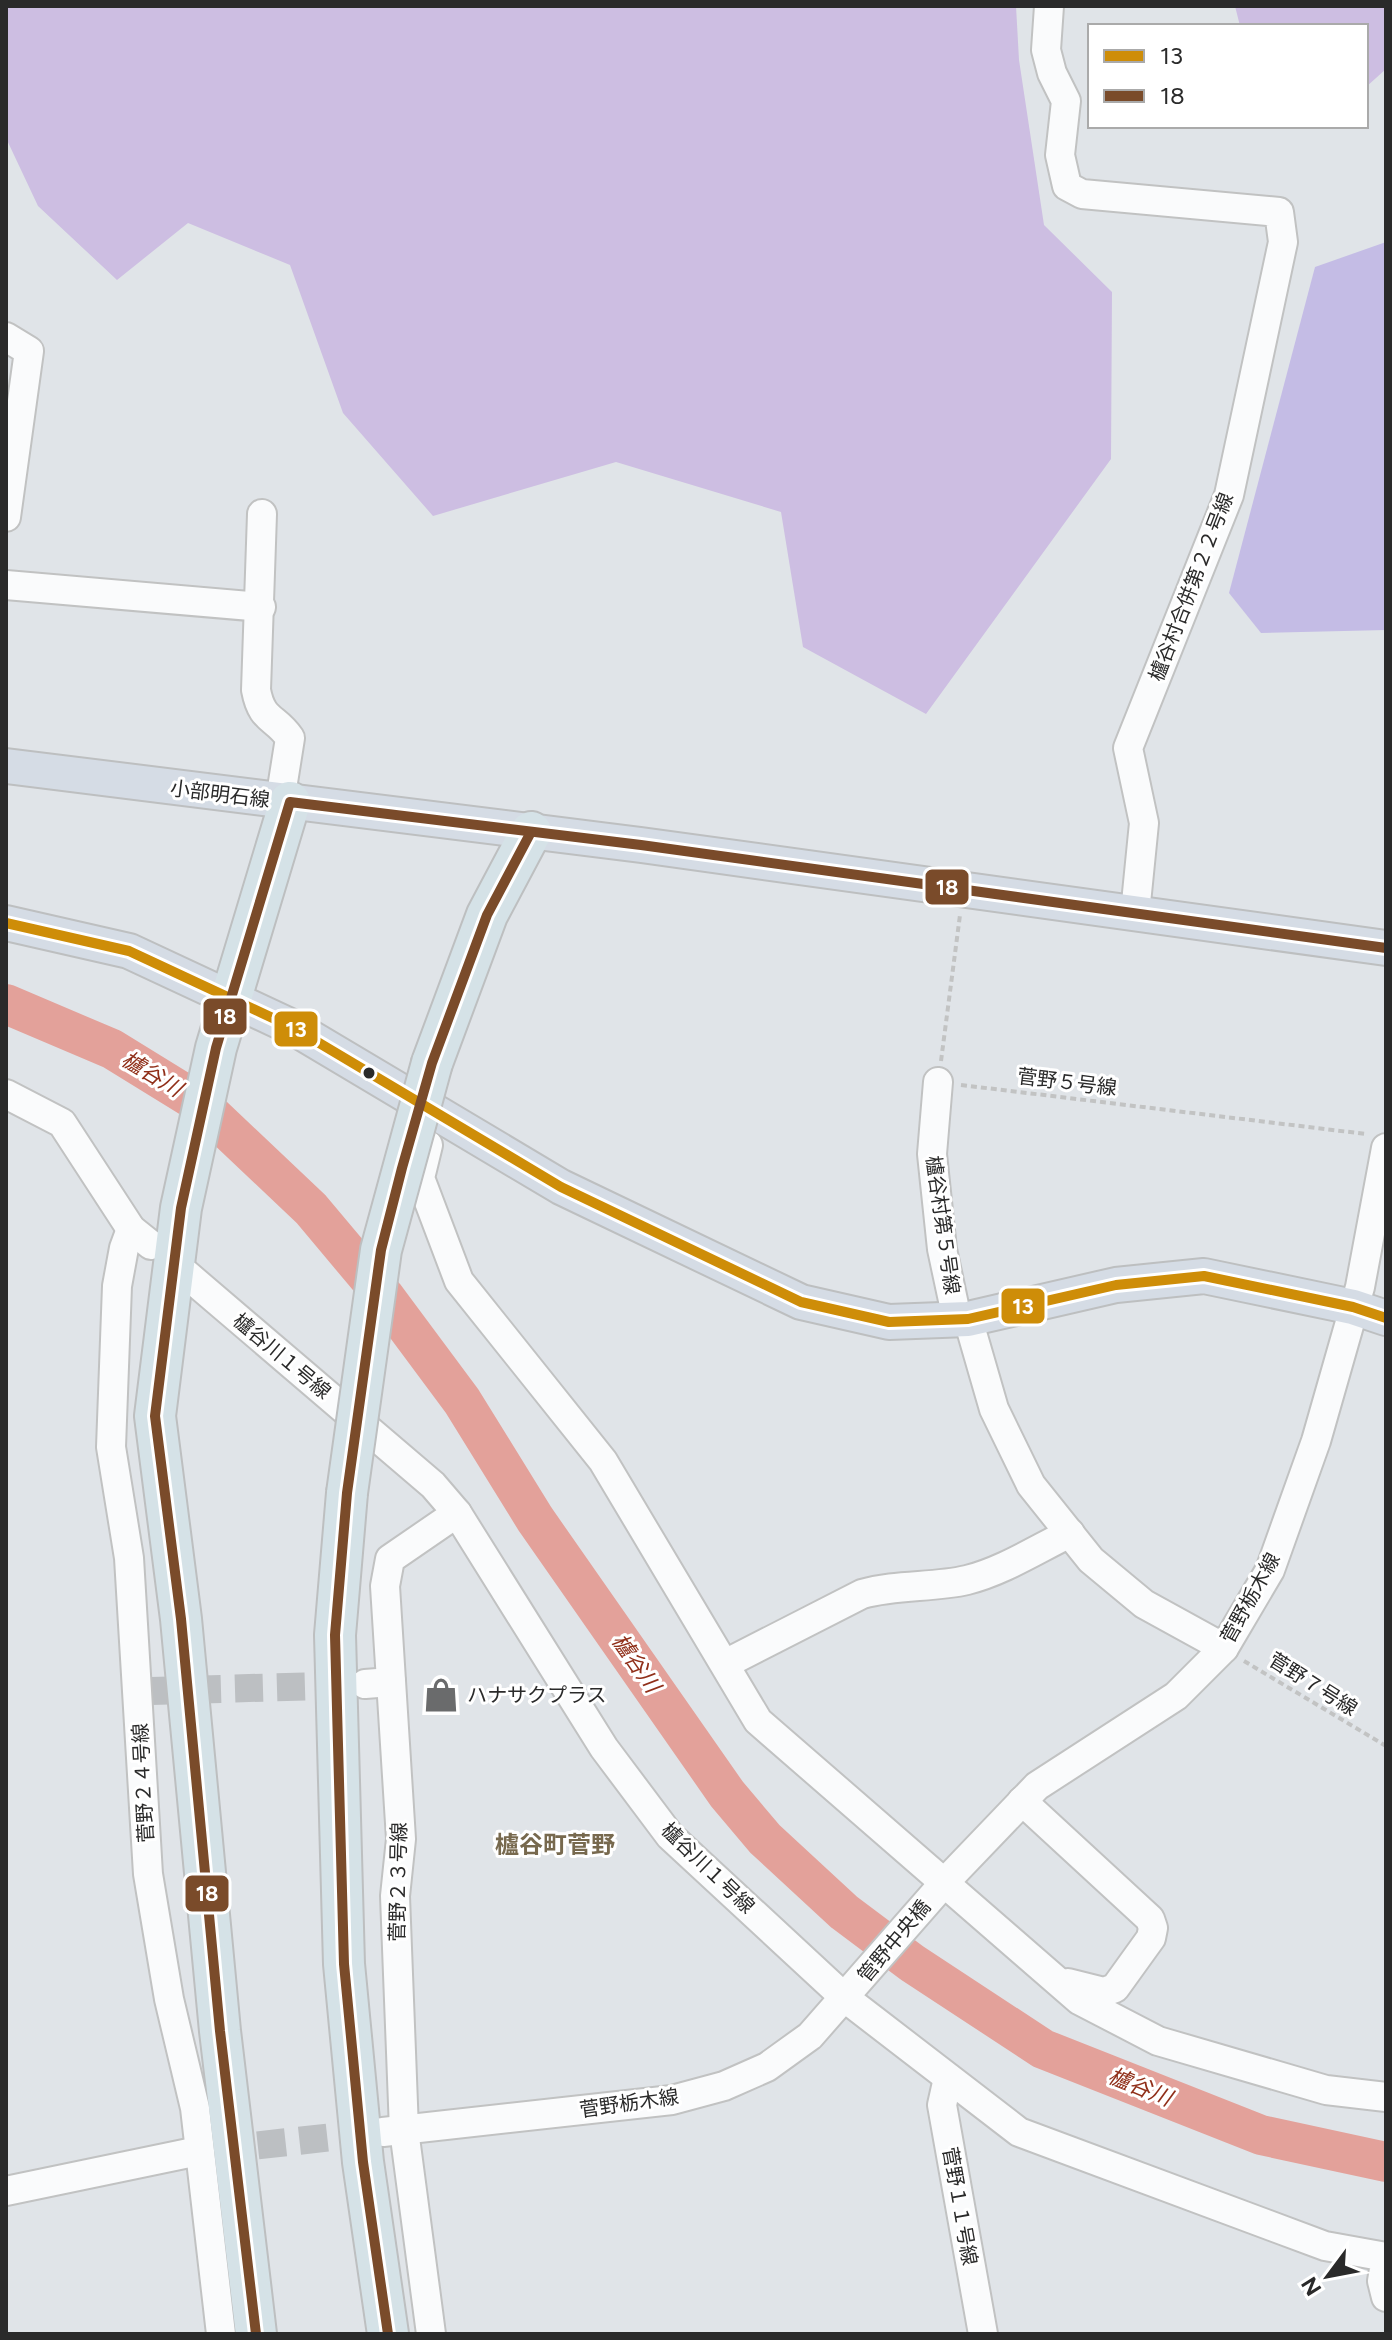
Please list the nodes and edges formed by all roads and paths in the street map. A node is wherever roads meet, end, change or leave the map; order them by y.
1 (1049, 6) edge
2 (17, 344) edge
3 (262, 514) dead end
4 (6, 517) edge
5 (6, 585) edge
6 (261, 607) junction
7 (6, 766) edge
8 (285, 802) junction
9 (531, 832) junction
10 (964, 889) junction
11 (1135, 913) junction
12 (6, 923) edge
13 (1386, 948) edge
14 (228, 998) junction
15 (938, 1082) junction
16 (6, 1094) edge
17 (436, 1113) junction
18 (1378, 1141) edge
19 (186, 1274) dead end
20 (1353, 1307) junction
21 (1386, 1318) edge
22 (962, 1319) junction
23 (457, 1513) junction
24 (1070, 1533) junction
25 (1224, 1648) junction
26 (725, 1664) junction
27 (1386, 1746) edge
28 (1022, 1801) junction
29 (944, 1883) junction
30 (1055, 1979) junction
31 (845, 1998) junction
32 (948, 2078) junction
33 (1386, 2097) edge
34 (393, 2131) junction
35 (189, 2153) tunnel mouth
36 (6, 2191) edge
37 (1386, 2257) edge
38 (1386, 2297) edge
39 (221, 2334) edge
40 (256, 2334) edge
41 (388, 2334) edge
42 (431, 2334) edge
43 (983, 2334) edge

1 - 11 street, 櫨谷村合併第２２号線
2 - 4 street
3 - 6 street
5 - 6 street
6 - 8 street
7 - 8 main road, 小部明石線
8 - 9 main road, 小部明石線
8 - 14 highway
9 - 10 main road, 小部明石線
9 - 41 highway, bridge
10 - 11 main road, 小部明石線
10 - 15 path
11 - 13 main road, 小部明石線
12 - 14 main road
14 - 17 main road
14 - 40 highway
15 - 18 path, 菅野５号線
15 - 22 street, 櫨谷村第５号線
16 - 39 street, 菅野２４号線
17 - 22 main road
17 - 26 street
18 - 20 street, 菅野栃木線
19 - 23 street, 櫨谷川１号線
20 - 21 main road
20 - 22 main road
20 - 25 street, 菅野栃木線
22 - 24 street, 櫨谷村第５号線
23 - 31 street, 櫨谷川１号線
23 - 34 street, 菅野２３号線
24 - 25 street, 櫨谷村第５号線
24 - 26 street
25 - 27 path, 菅野７号線
25 - 28 street, 菅野栃木線
26 - 29 street
28 - 29 street, 菅野栃木線
28 - 30 street
29 - 30 street
29 - 31 street, 管野中央橋
30 - 33 street
31 - 32 street, 櫨谷川１号線
31 - 34 street, 菅野栃木線
32 - 37 street, 櫨谷川１号線
32 - 43 street, 菅野１１号線
34 - 42 street, 菅野２３号線
35 - 36 street
37 - 38 street

